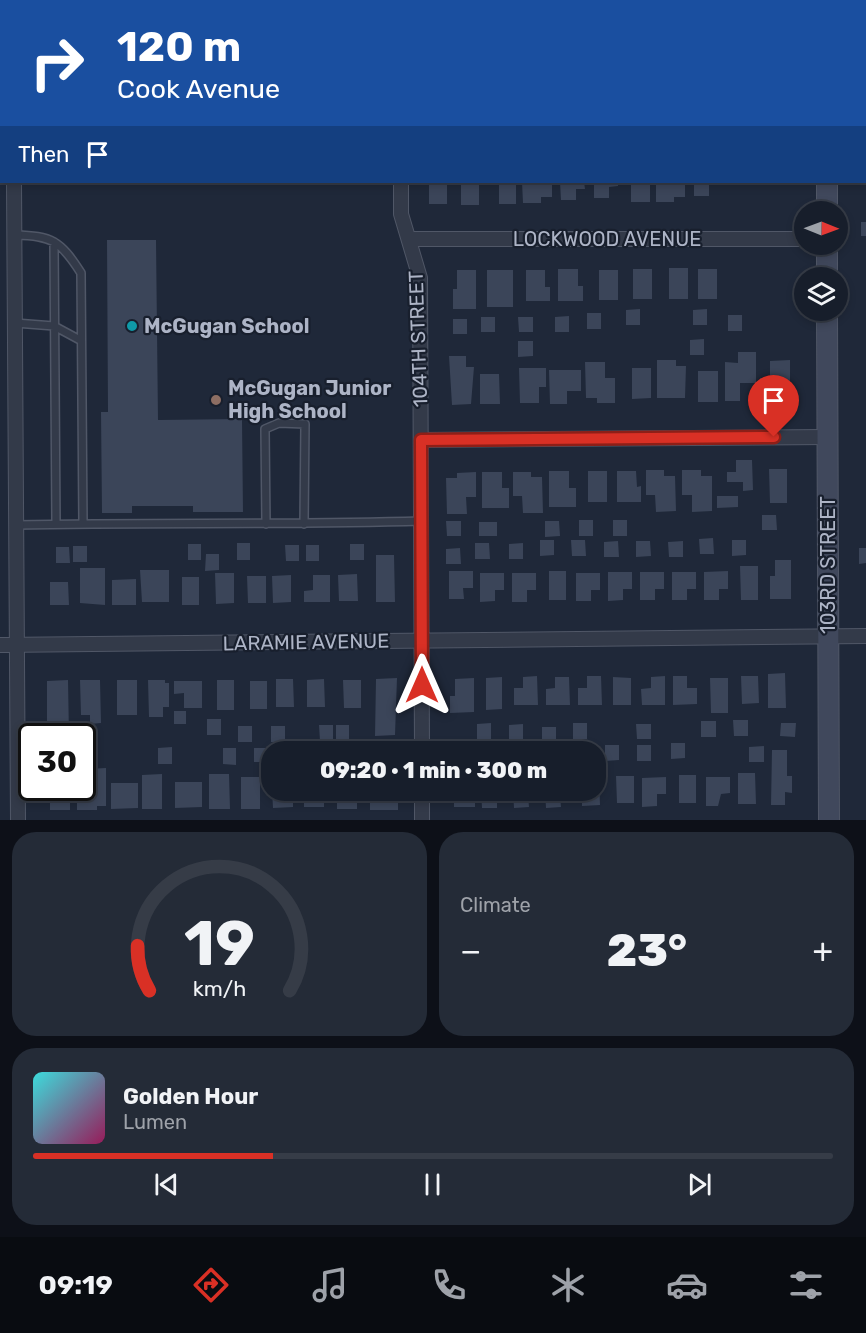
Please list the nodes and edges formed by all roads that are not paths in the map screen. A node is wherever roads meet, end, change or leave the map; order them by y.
1 (14, 183) edge
2 (401, 183) edge
3 (826, 183) edge
4 (827, 201) edge
5 (15, 238) junction
6 (409, 239) junction
7 (794, 239) edge
8 (0, 241) edge
9 (54, 242) junction
10 (827, 321) edge
11 (15, 323) junction
12 (54, 326) junction
13 (80, 340) junction
14 (828, 437) junction
15 (421, 440) junction
16 (421, 520) junction
17 (56, 524) junction
18 (83, 524) junction
19 (266, 524) junction
20 (304, 524) junction
21 (16, 525) junction
22 (829, 636) junction
23 (866, 636) edge
24 (422, 640) junction
25 (17, 644) junction
26 (0, 645) edge
27 (422, 741) edge
28 (422, 801) edge
29 (18, 820) edge
30 (422, 820) edge
31 (829, 820) edge

1 - 5 street
2 - 6 street, 104TH STREET
3 - 4 main road
5 - 8 street
5 - 9 lane
5 - 11 street
6 - 7 street, LOCKWOOD AVENUE
6 - 15 street, 104TH STREET
9 - 12 lane
9 - 13 lane
10 - 14 main road, 103RD STREET
11 - 12 lane
11 - 21 street
12 - 13 lane
12 - 17 lane
13 - 18 lane
14 - 15 street
14 - 22 main road, 103RD STREET
15 - 16 street, 104TH STREET
16 - 20 lane
16 - 24 street, 104TH STREET
17 - 18 lane
17 - 21 lane
18 - 19 lane
19 - 20 lane
19 - 20 lane
21 - 25 street
22 - 23 street, LARAMIE AVENUE
22 - 24 street, LARAMIE AVENUE
22 - 31 main road, 103RD STREET
24 - 25 street, LARAMIE AVENUE
24 - 27 street, 104TH STREET
25 - 26 street, LARAMIE AVENUE
25 - 29 street
28 - 30 street

